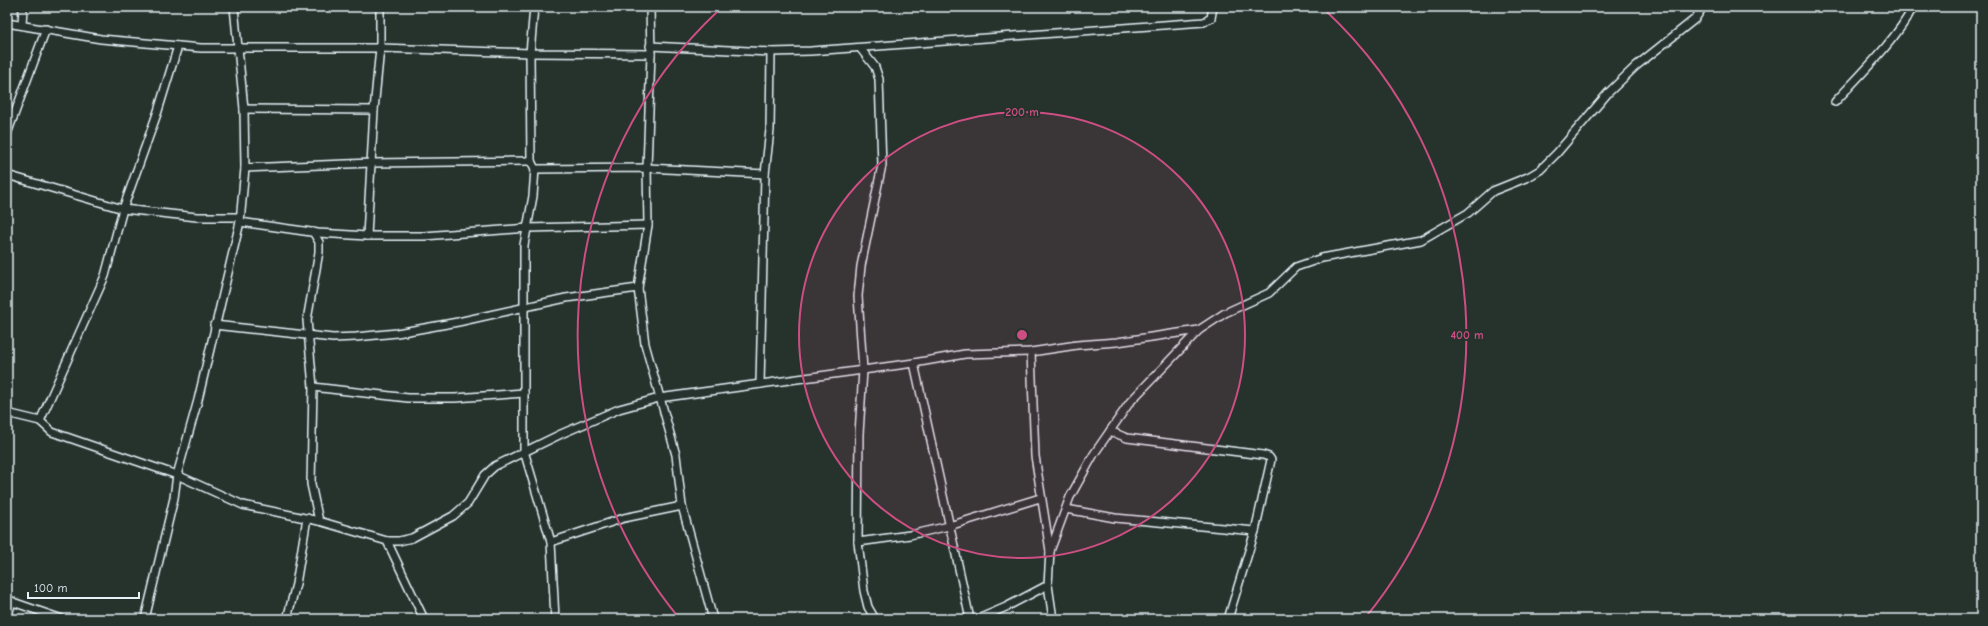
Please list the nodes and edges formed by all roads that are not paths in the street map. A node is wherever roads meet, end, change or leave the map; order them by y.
1 (23, 7) edge
2 (234, 7) edge
3 (380, 7) edge
4 (534, 7) edge
5 (650, 7) edge
6 (1213, 7) edge
7 (1703, 7) edge
8 (1913, 7) edge
9 (7, 23) edge
10 (22, 25) junction
11 (46, 29) junction
12 (178, 46) junction
13 (650, 46) junction
14 (239, 48) junction
15 (380, 48) junction
16 (860, 48) junction
17 (771, 52) junction
18 (530, 53) junction
19 (651, 54) junction
20 (1835, 102) dead end
21 (244, 109) junction
22 (374, 110) junction
23 (7, 134) edge
24 (531, 161) junction
25 (372, 163) junction
26 (245, 168) junction
27 (647, 168) junction
28 (535, 169) junction
29 (766, 174) junction
30 (7, 175) edge
31 (122, 209) junction
32 (240, 219) junction
33 (648, 225) junction
34 (528, 228) junction
35 (314, 232) junction
36 (367, 236) junction
37 (638, 288) junction
38 (524, 308) junction
39 (214, 326) junction
40 (1199, 330) junction
41 (307, 335) junction
42 (1031, 352) junction
43 (914, 363) junction
44 (863, 370) junction
45 (760, 384) junction
46 (313, 387) junction
47 (524, 393) junction
48 (659, 398) junction
49 (7, 413) edge
50 (40, 421) junction
51 (1110, 431) junction
52 (524, 452) junction
53 (177, 475) junction
54 (1040, 498) junction
55 (682, 506) junction
56 (1066, 509) junction
57 (307, 518) junction
58 (319, 521) junction
59 (948, 526) junction
60 (1255, 532) junction
61 (387, 541) junction
62 (551, 542) junction
63 (858, 542) junction
64 (1050, 552) junction
65 (1048, 585) junction
66 (9, 600) edge
67 (7, 619) edge
68 (62, 619) edge
69 (145, 619) edge
70 (287, 619) edge
71 (424, 619) edge
72 (555, 619) edge
73 (712, 619) edge
74 (875, 619) edge
75 (970, 619) edge
76 (978, 619) edge
77 (1053, 619) edge
78 (1228, 619) edge

1 - 10 street
2 - 14 street
3 - 15 street
4 - 18 street
5 - 13 street
6 - 16 street
7 - 40 street
8 - 20 street
9 - 10 street
10 - 11 street
11 - 12 street
11 - 23 street
12 - 14 street
12 - 31 street
13 - 17 street
13 - 19 street
14 - 15 street
14 - 21 street
15 - 18 street
15 - 22 street
16 - 17 street
16 - 44 street
17 - 29 street
18 - 19 street
18 - 24 street
19 - 27 street
21 - 22 street
21 - 26 street
22 - 25 street
24 - 25 street
24 - 28 street
25 - 26 street
25 - 36 street
26 - 32 street
27 - 28 street
27 - 29 street
27 - 33 street
28 - 34 street
29 - 45 street
30 - 31 street
31 - 32 street
31 - 50 street
32 - 35 street
32 - 39 street
33 - 34 street
33 - 37 street
34 - 36 street
34 - 38 street
35 - 36 street
35 - 41 street
37 - 38 street
37 - 48 street
38 - 41 street
38 - 47 street
39 - 41 street
39 - 53 street
40 - 42 street
40 - 51 street
41 - 46 street
42 - 43 street
42 - 54 street
43 - 44 street
43 - 59 street
44 - 45 street
44 - 63 street
45 - 48 street
46 - 47 street
46 - 58 street
47 - 52 street
48 - 52 street
48 - 55 street
49 - 50 street
50 - 53 street
51 - 56 street
51 - 60 street
52 - 61 street
52 - 62 street
53 - 57 street
53 - 69 street
54 - 59 street
54 - 64 street
55 - 62 street
55 - 73 street
56 - 60 street
56 - 64 street
57 - 58 street
57 - 70 street
58 - 61 street
59 - 63 street
59 - 75 street
60 - 78 street
61 - 71 street
62 - 72 street
63 - 74 street
64 - 65 street
65 - 76 street
65 - 77 street
66 - 67 street
66 - 68 street

